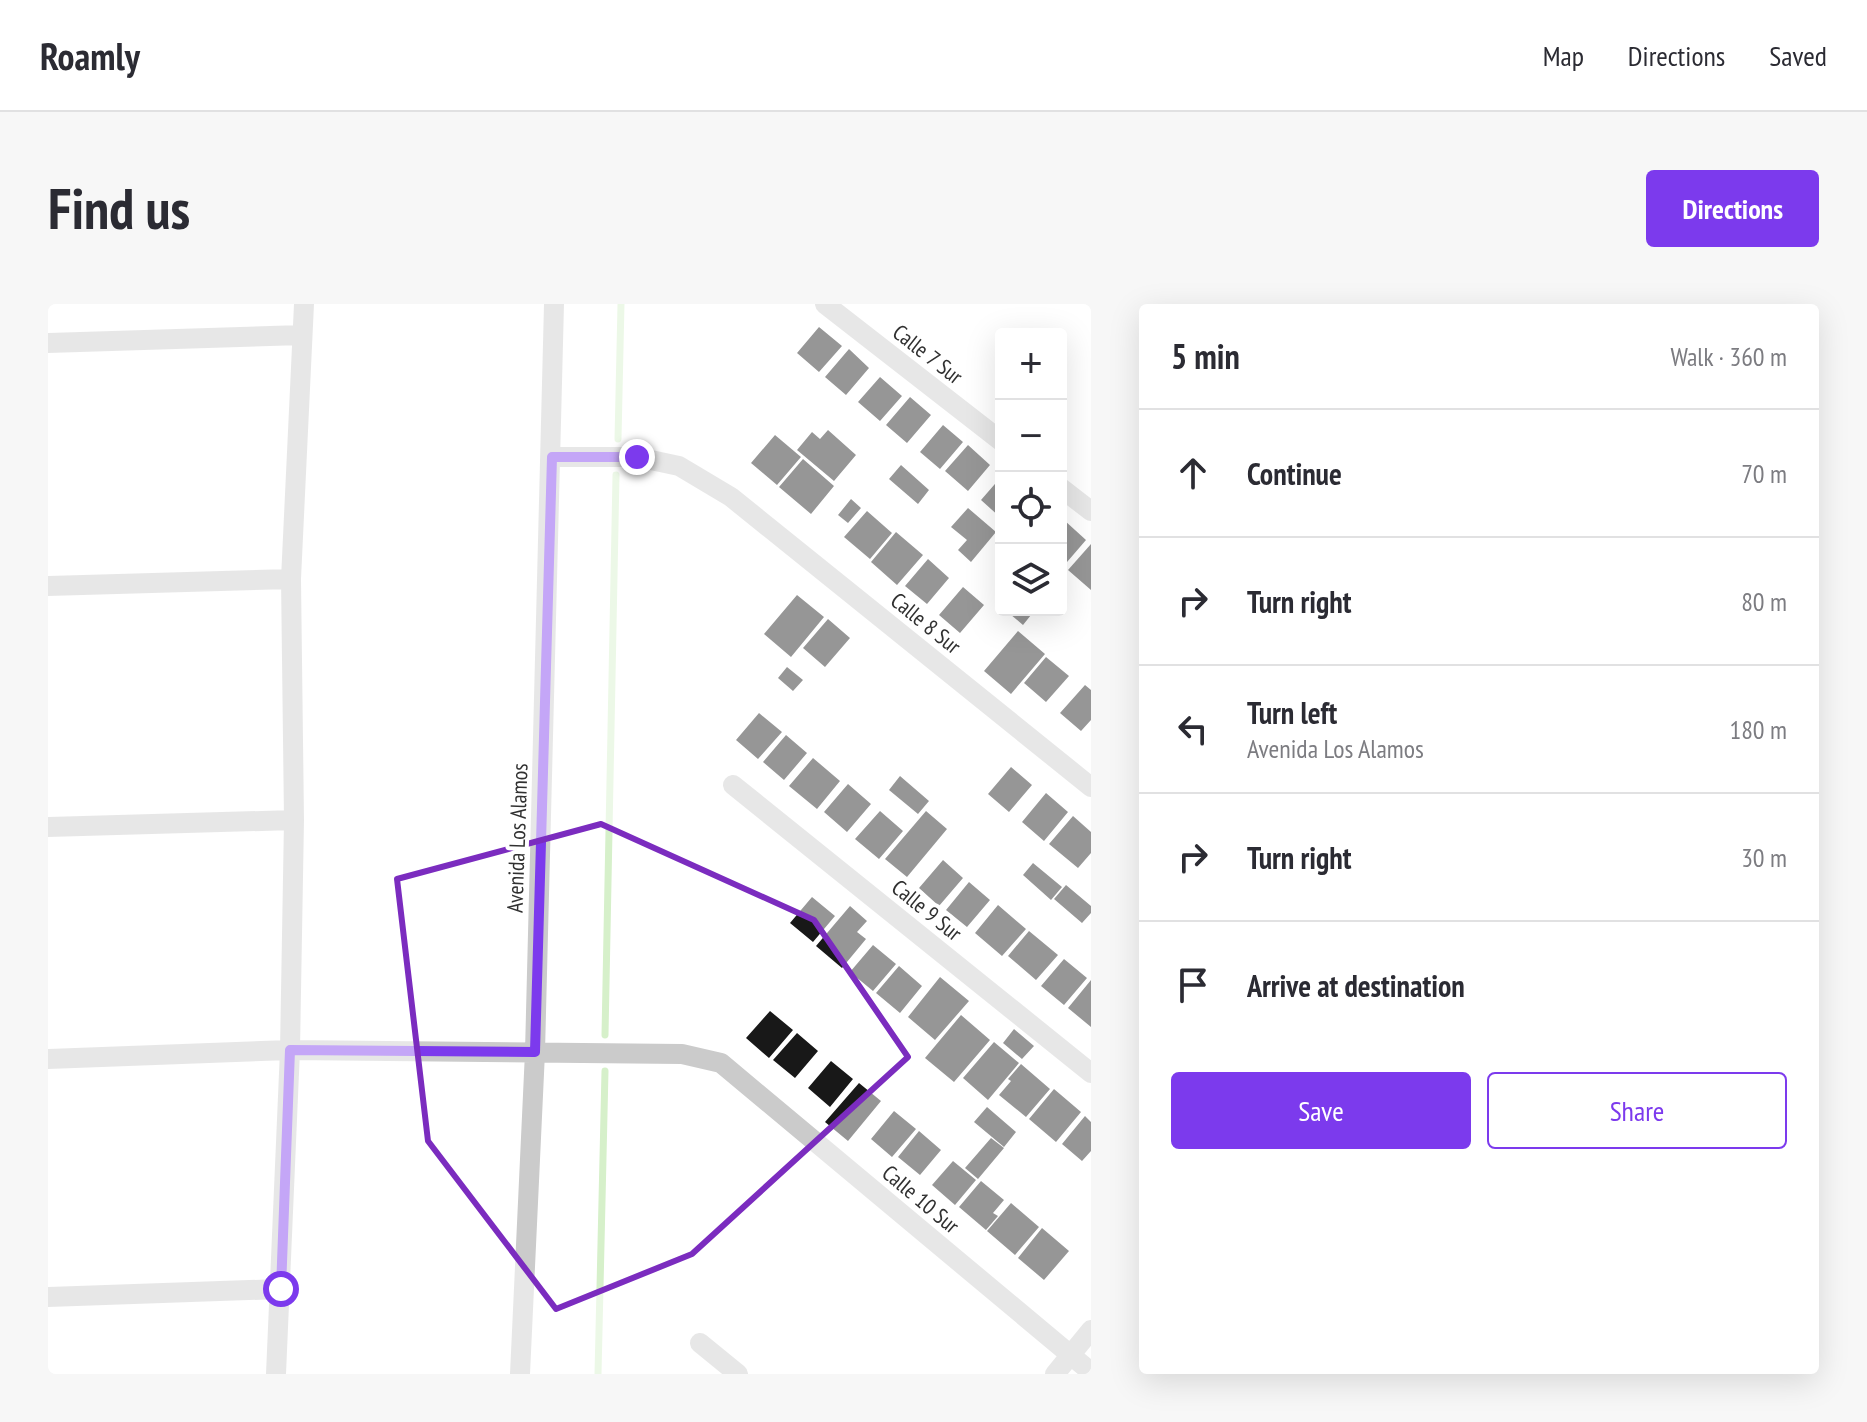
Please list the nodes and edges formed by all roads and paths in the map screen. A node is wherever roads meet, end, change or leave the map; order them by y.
1 (304, 304) edge
2 (554, 304) edge
3 (825, 304) edge
4 (302, 335) junction
5 (48, 343) edge
6 (995, 436) edge
7 (552, 457) junction
8 (1067, 493) edge
9 (1091, 511) edge
10 (291, 579) junction
11 (48, 586) edge
12 (733, 785) dead end
13 (1091, 787) edge
14 (294, 820) junction
15 (48, 827) edge
16 (290, 1050) junction
17 (535, 1052) junction
18 (48, 1059) edge
19 (1091, 1073) edge
20 (281, 1289) junction
21 (48, 1297) edge
22 (1091, 1330) edge
23 (700, 1343) dead end
24 (1070, 1355) junction
25 (1091, 1372) edge
26 (276, 1374) edge
27 (520, 1374) edge
28 (738, 1374) edge
29 (1055, 1374) edge

1 - 4 street
2 - 7 street, Avenida Los Alamos
3 - 6 street, Calle 7 Sur
4 - 5 street
4 - 10 street
7 - 13 street, Calle 8 Sur
7 - 17 street, Avenida Los Alamos
8 - 9 street
10 - 11 street
10 - 14 street
12 - 19 street, Calle 9 Sur
14 - 15 street
14 - 16 street
16 - 17 street
16 - 18 street
16 - 20 street
17 - 24 street, Calle 10 Sur
17 - 27 street, Avenida Los Alamos
20 - 21 street
20 - 26 street
22 - 24 street
23 - 28 street
24 - 25 street, Calle 10 Sur
24 - 29 street

